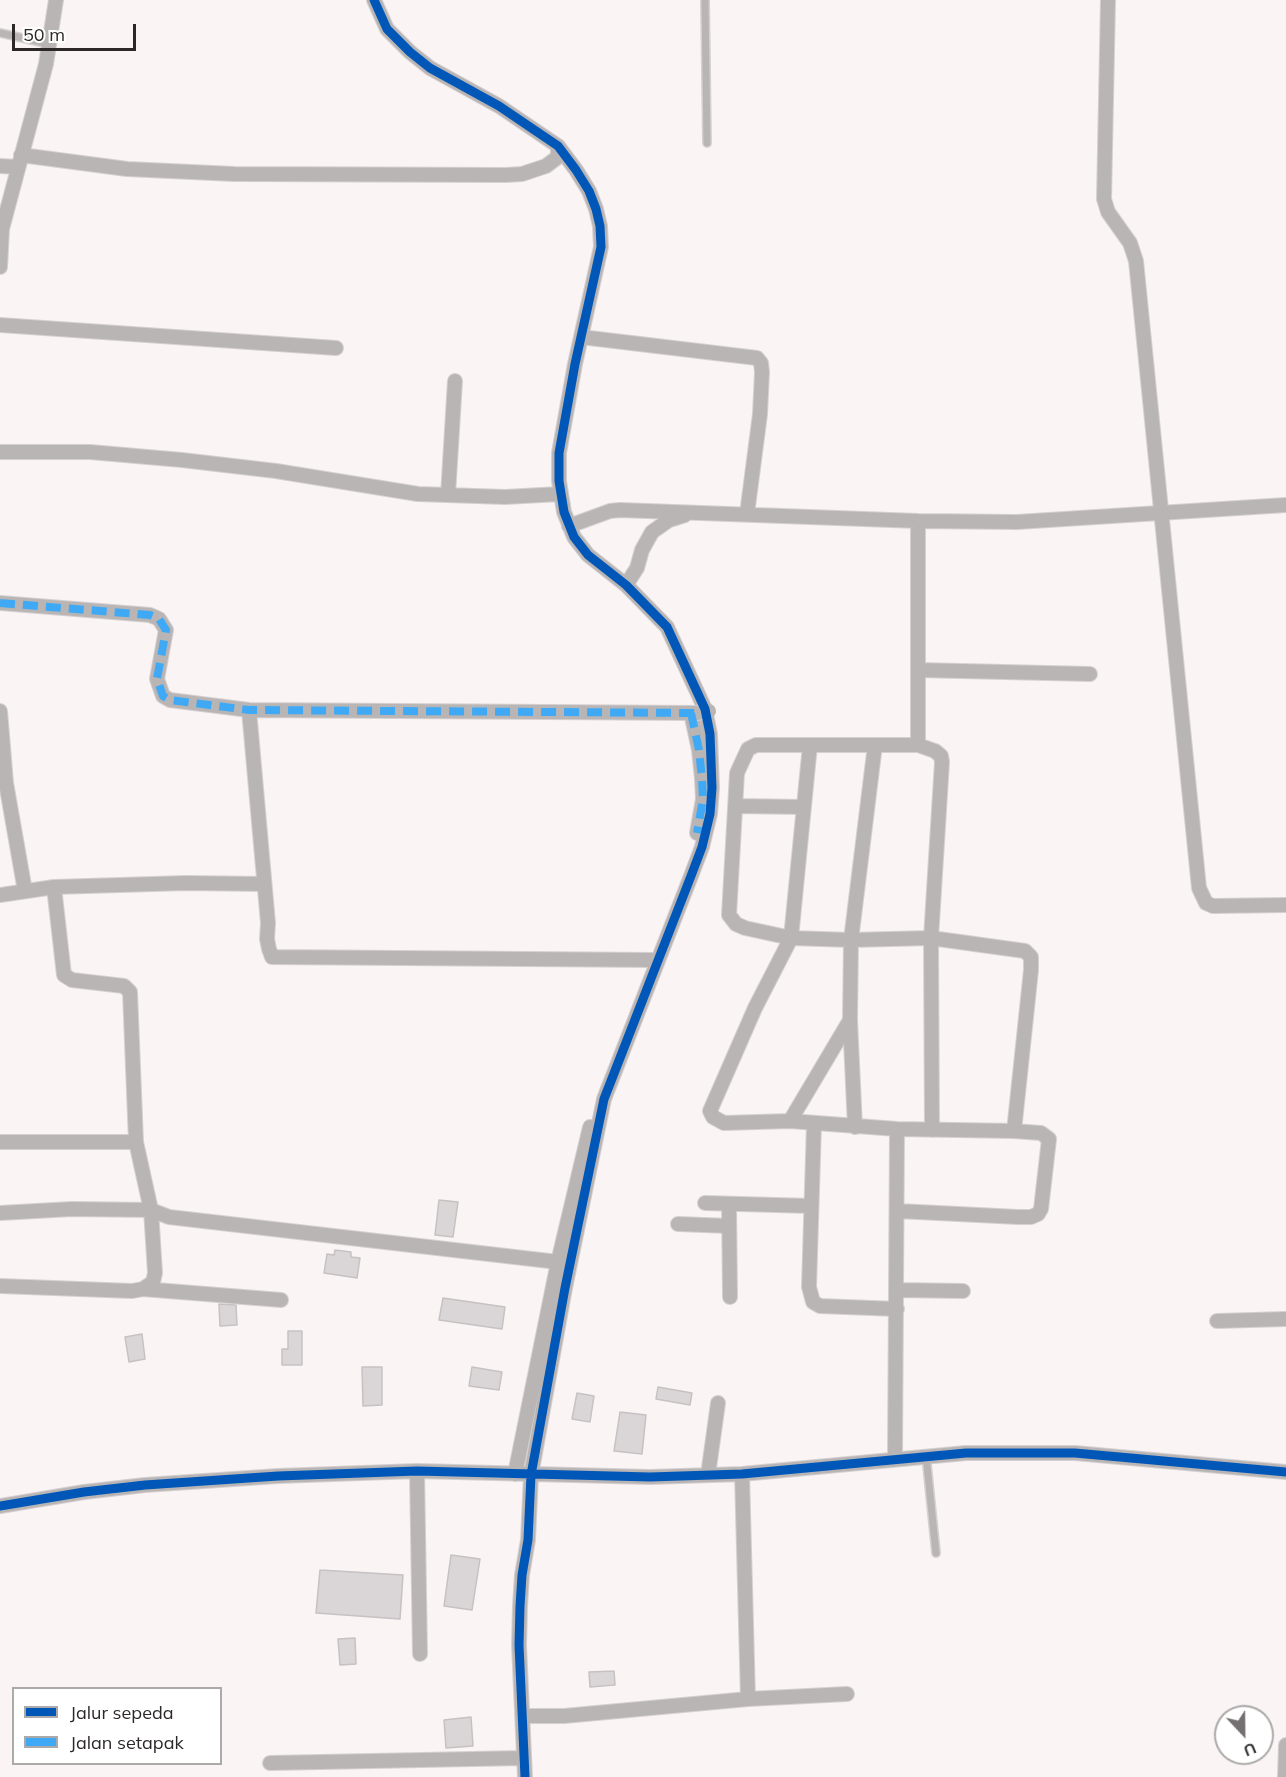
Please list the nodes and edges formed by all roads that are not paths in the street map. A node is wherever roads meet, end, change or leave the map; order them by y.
1 (56, 0) edge
2 (374, 0) edge
3 (705, 0) edge
4 (1108, 0) edge
5 (0, 33) edge
6 (49, 44) junction
7 (706, 143) dead end
8 (558, 152) junction
9 (19, 161) junction
10 (0, 166) edge
11 (0, 267) edge
12 (0, 325) edge
13 (581, 337) junction
14 (336, 348) dead end
15 (455, 381) dead end
16 (0, 452) edge
17 (560, 494) junction
18 (448, 495) junction
19 (1286, 505) edge
20 (693, 512) junction
21 (1161, 512) junction
22 (747, 514) junction
23 (918, 521) junction
24 (569, 526) junction
25 (626, 585) junction
26 (0, 603) edge
27 (918, 670) junction
28 (1090, 674) dead end
29 (249, 710) junction
30 (0, 711) edge
31 (700, 712) junction
32 (810, 745) junction
33 (876, 745) junction
34 (918, 745) junction
35 (735, 806) junction
36 (804, 807) junction
37 (264, 884) junction
38 (54, 887) junction
39 (25, 891) junction
40 (0, 895) edge
41 (1286, 905) edge
42 (791, 938) junction
43 (931, 938) junction
44 (851, 940) junction
45 (652, 960) junction
46 (850, 1020) junction
47 (790, 1121) junction
48 (814, 1124) junction
49 (855, 1127) junction
50 (897, 1129) junction
51 (932, 1130) junction
52 (1014, 1131) junction
53 (0, 1142) edge
54 (136, 1142) junction
55 (705, 1203) dead end
56 (729, 1204) junction
57 (811, 1206) junction
58 (151, 1210) junction
59 (898, 1211) junction
60 (0, 1213) edge
61 (678, 1224) dead end
62 (729, 1226) junction
63 (558, 1262) junction
64 (0, 1286) edge
65 (143, 1289) junction
66 (897, 1290) junction
67 (963, 1291) dead end
68 (730, 1297) dead end
69 (281, 1300) dead end
70 (897, 1309) junction
71 (1286, 1319) edge
72 (1217, 1321) dead end
73 (718, 1403) dead end
74 (926, 1455) junction
75 (895, 1458) junction
76 (417, 1471) junction
77 (1286, 1472) edge
78 (515, 1474) junction
79 (742, 1474) junction
80 (531, 1475) junction
81 (708, 1475) junction
82 (0, 1506) edge
83 (936, 1553) dead end
84 (420, 1654) dead end
85 (847, 1694) dead end
86 (748, 1699) junction
87 (523, 1716) junction
88 (1286, 1745) edge
89 (523, 1758) junction
90 (270, 1762) dead end
91 (525, 1777) edge
92 (1286, 1777) edge

1 - 6 street
2 - 8 street
3 - 7 lane
4 - 21 street
5 - 6 lane
6 - 9 street
8 - 9 street
8 - 13 street
9 - 10 street
9 - 11 street
12 - 14 street
13 - 17 street
13 - 22 street
15 - 18 street
16 - 18 street
17 - 18 street
17 - 24 street
19 - 21 street
20 - 22 street
20 - 24 street
20 - 25 street
21 - 23 street
21 - 41 street
22 - 23 street
23 - 27 street
24 - 25 street
25 - 31 street
26 - 29 street
27 - 28 street
27 - 34 street
29 - 31 street
29 - 37 street
30 - 39 street
31 - 45 street
31 - 80 street
32 - 33 street
32 - 35 street
32 - 36 street
33 - 34 street
33 - 44 street
34 - 43 street
35 - 36 street
35 - 42 street
36 - 42 street
37 - 38 street
37 - 45 street
38 - 39 street
38 - 54 street
39 - 40 street
42 - 44 street
42 - 47 street
43 - 44 street
43 - 51 street
43 - 52 street
44 - 46 street
45 - 63 street
46 - 47 street
46 - 49 street
47 - 48 street
48 - 49 street
48 - 57 street
49 - 50 street
50 - 51 street
50 - 59 street
51 - 52 street
52 - 59 street
53 - 54 street
54 - 58 street
55 - 56 street
56 - 57 street
56 - 62 street
57 - 70 street
58 - 60 street
58 - 63 street
58 - 65 street
59 - 66 street
61 - 62 street
62 - 68 street
63 - 78 street
64 - 65 street
65 - 69 street
66 - 67 street
66 - 70 street
70 - 75 street
71 - 72 street
73 - 81 street
74 - 75 street
74 - 77 street
74 - 83 lane
75 - 79 street
76 - 78 street
76 - 82 street
76 - 84 street
78 - 80 street
79 - 81 street
79 - 86 street
80 - 81 street
80 - 87 street
85 - 86 street
86 - 87 street
87 - 89 street
88 - 92 street
89 - 90 street
89 - 91 street

